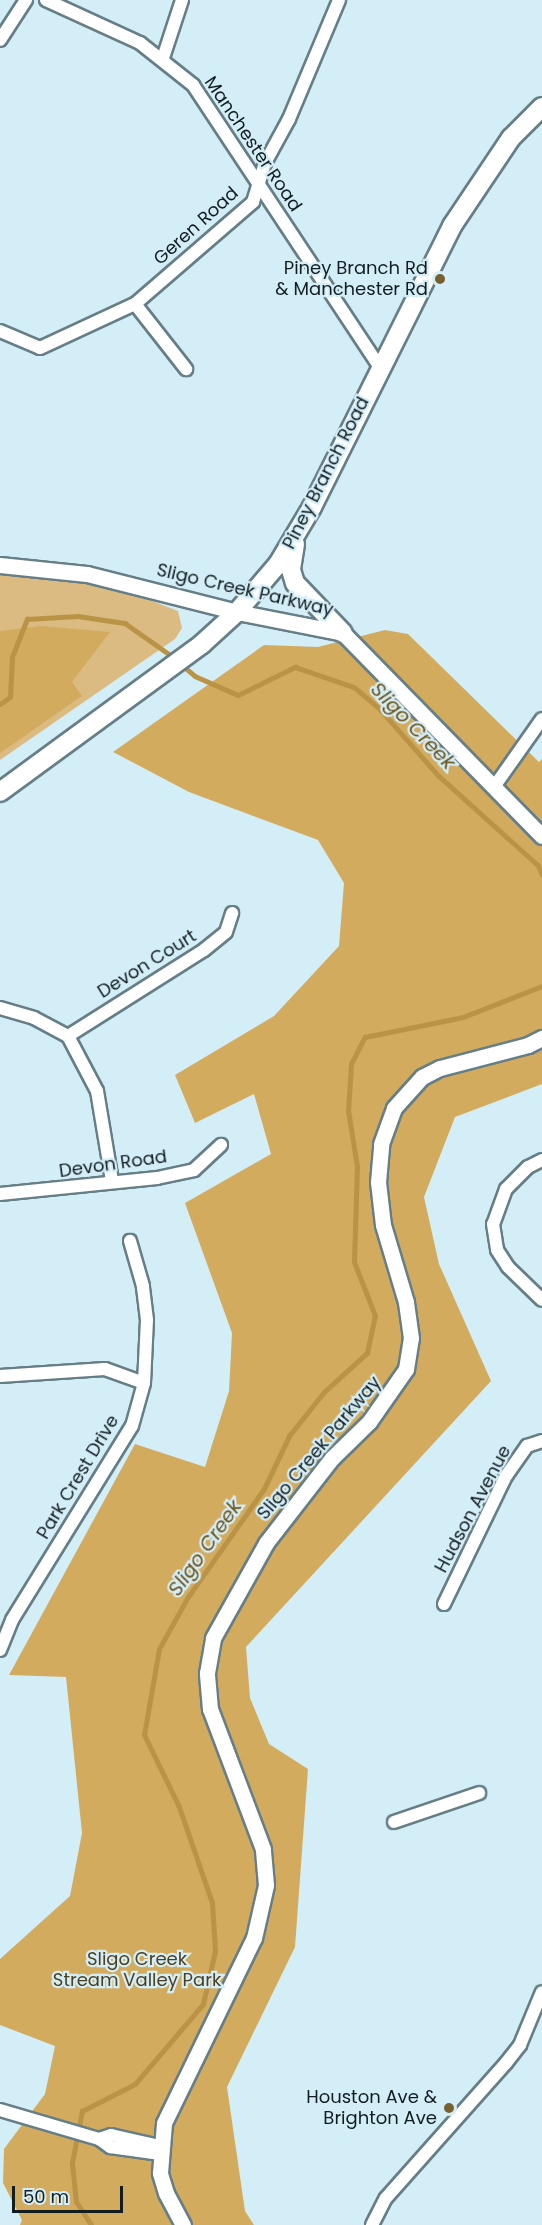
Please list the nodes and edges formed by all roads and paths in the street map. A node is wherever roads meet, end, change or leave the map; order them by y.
1 (26, 0) edge
2 (46, 0) edge
3 (182, 0) edge
4 (339, 0) edge
5 (0, 40) edge
6 (163, 58) junction
7 (542, 107) edge
8 (260, 186) junction
9 (135, 304) junction
10 (0, 332) edge
11 (380, 366) junction
12 (186, 369) dead end
13 (295, 538) junction
14 (0, 565) edge
15 (237, 612) junction
16 (343, 633) junction
17 (542, 719) edge
18 (494, 787) junction
19 (0, 792) edge
20 (542, 836) edge
21 (232, 913) dead end
22 (0, 1008) edge
23 (68, 1036) junction
24 (542, 1038) edge
25 (221, 1145) dead end
26 (542, 1160) edge
27 (112, 1181) junction
28 (0, 1194) edge
29 (130, 1240) dead end
30 (542, 1300) edge
31 (0, 1376) edge
32 (144, 1383) junction
33 (542, 1441) edge
34 (444, 1604) dead end
35 (0, 1650) edge
36 (479, 1793) dead end
37 (394, 1822) dead end
38 (542, 1992) edge
39 (0, 2110) edge
40 (160, 2150) junction
41 (183, 2225) edge
42 (372, 2225) edge

1 - 5 street
2 - 6 street, Manchester Road
3 - 6 street
4 - 8 street, Geren Road
6 - 8 street, Manchester Road
7 - 11 main road, Piney Branch Road
8 - 9 street, Geren Road
8 - 11 street, Manchester Road
9 - 10 street, Geren Road
9 - 12 street
11 - 13 main road, Piney Branch Road
13 - 15 main road, Piney Branch Road
13 - 16 main road
14 - 15 street, Sligo Creek Parkway
15 - 16 street, Sligo Creek Parkway
15 - 19 main road, Piney Branch Road
16 - 18 street, Sligo Creek Parkway
17 - 18 street
18 - 20 street, Sligo Creek Parkway
21 - 23 street, Devon Court
22 - 23 street
23 - 27 street
24 - 40 street, Sligo Creek Parkway
25 - 27 street, Devon Road
26 - 30 street
27 - 28 street, Devon Road
29 - 32 street, Park Crest Drive
31 - 32 street
32 - 35 street, Park Crest Drive
33 - 34 street, Hudson Avenue
36 - 37 street
38 - 42 street
39 - 40 street
40 - 41 street, Sligo Creek Parkway

